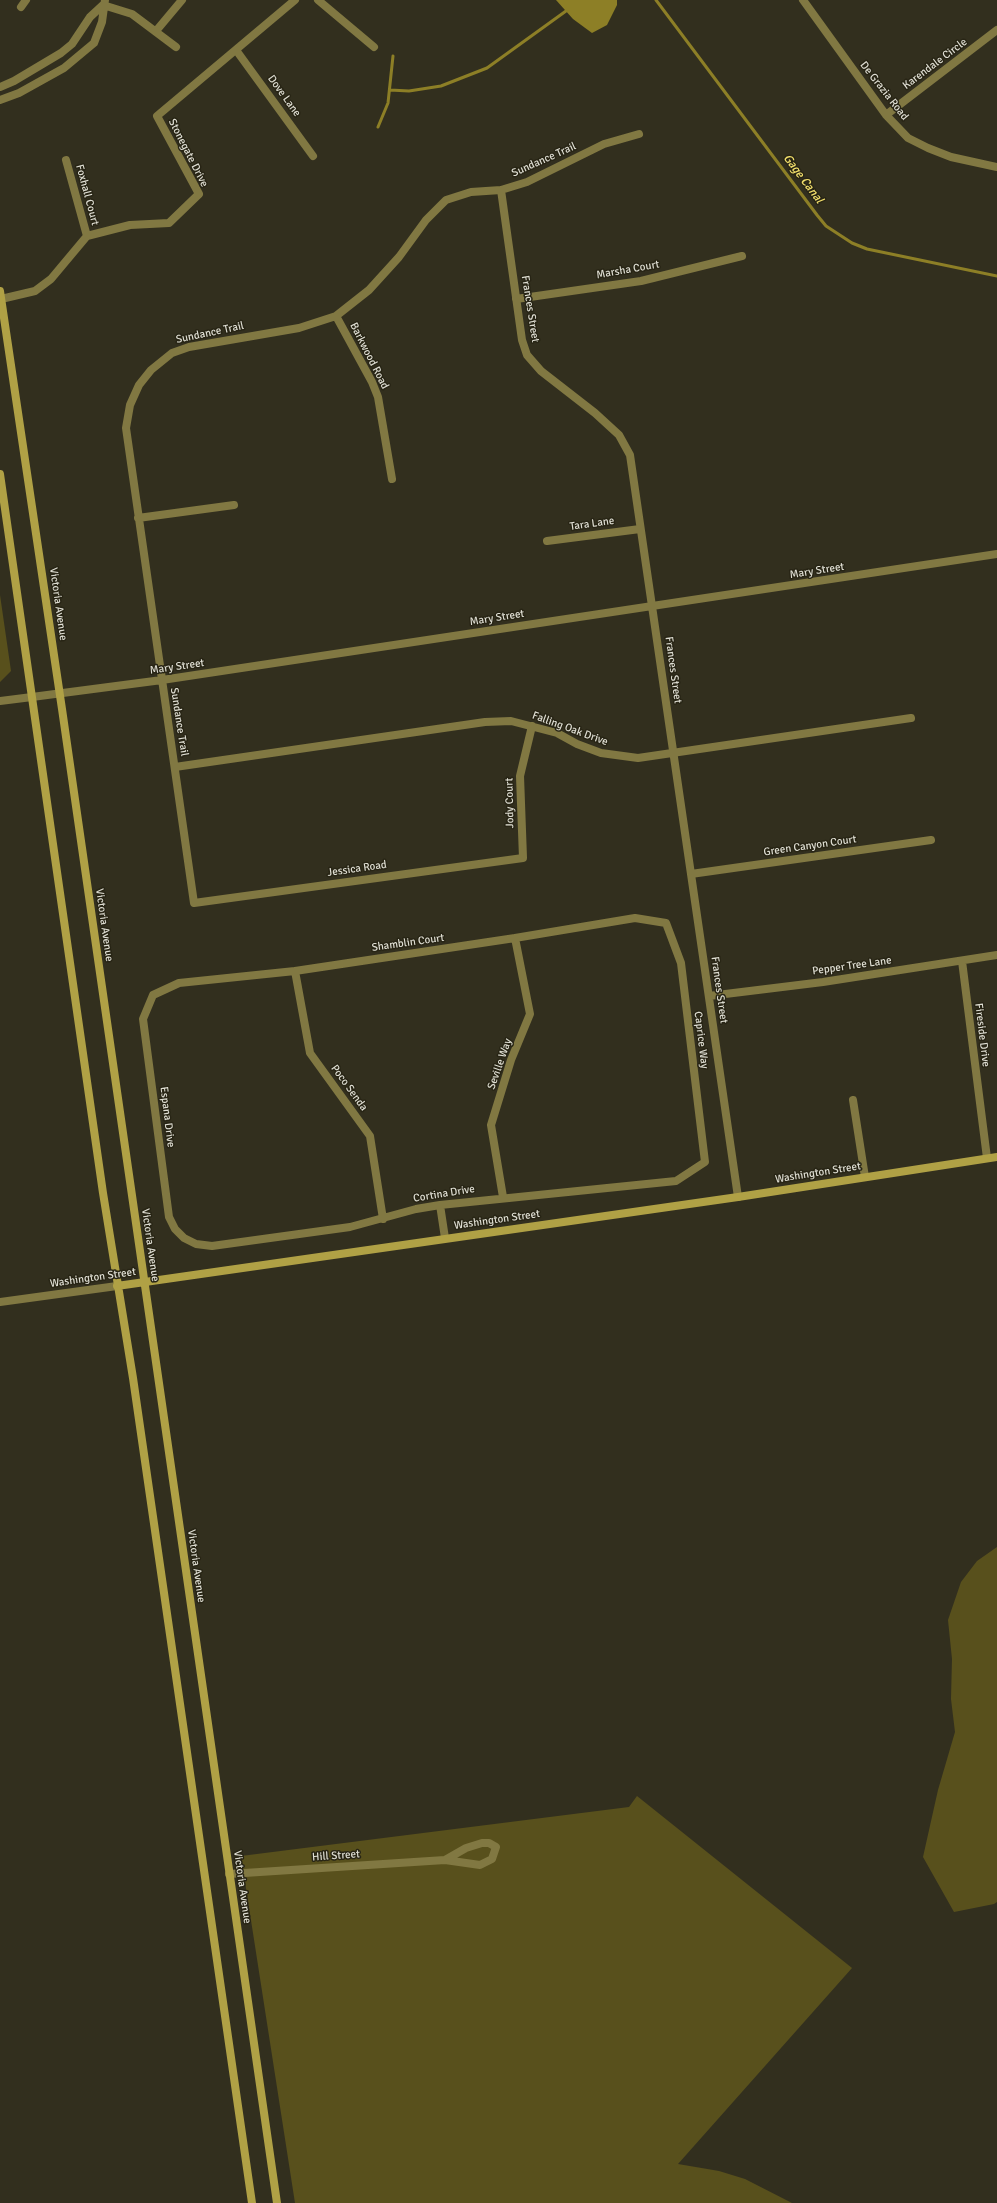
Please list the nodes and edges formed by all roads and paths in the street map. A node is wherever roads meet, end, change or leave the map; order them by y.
1 (26, 0) edge
2 (182, 0) edge
3 (295, 0) edge
4 (318, 0) edge
5 (803, 0) edge
6 (104, 2) edge
7 (21, 8) dead end
8 (997, 30) edge
9 (156, 31) junction
10 (176, 47) dead end
11 (374, 47) dead end
12 (236, 50) junction
13 (0, 87) edge
14 (0, 100) edge
15 (886, 115) junction
16 (639, 134) dead end
17 (313, 156) dead end
18 (66, 160) dead end
19 (997, 167) edge
20 (501, 190) junction
21 (87, 236) junction
22 (742, 256) dead end
23 (1, 295) edge
24 (516, 300) junction
25 (336, 316) junction
26 (0, 474) edge
27 (392, 478) dead end
28 (234, 505) dead end
29 (138, 518) junction
30 (640, 529) junction
31 (546, 541) dead end
32 (997, 554) edge
33 (652, 606) junction
34 (162, 680) junction
35 (60, 693) junction
36 (32, 697) junction
37 (0, 701) edge
38 (911, 718) dead end
39 (532, 726) junction
40 (674, 754) junction
41 (175, 767) junction
42 (931, 840) dead end
43 (523, 858) joint
44 (691, 874) junction
45 (194, 903) joint
46 (666, 923) joint
47 (515, 938) junction
48 (997, 955) edge
49 (962, 962) junction
50 (295, 971) junction
51 (153, 995) joint
52 (709, 996) junction
53 (853, 1100) dead end
54 (997, 1157) edge
55 (987, 1158) junction
56 (705, 1162) joint
57 (865, 1176) junction
58 (502, 1197) junction
59 (738, 1197) junction
60 (440, 1205) junction
61 (383, 1219) junction
62 (184, 1238) joint
63 (445, 1238) junction
64 (144, 1282) junction
65 (117, 1286) junction
66 (0, 1302) edge
67 (445, 1860) junction
68 (229, 1874) junction
69 (252, 2203) edge
70 (277, 2203) edge

1 - 7 street
2 - 9 street
3 - 12 street, Stonegate Drive
4 - 11 street
5 - 15 street, De Grazia Road
6 - 9 street
6 - 13 street
6 - 14 street
8 - 15 street, Karendale Circle
9 - 10 street
12 - 17 street, Dove Lane
12 - 21 street, Stonegate Drive
15 - 19 street, De Grazia Road
16 - 20 street, Sundance Trail
18 - 21 street, Foxhall Court
20 - 24 street, Frances Street
20 - 25 street, Sundance Trail
21 - 23 street
22 - 24 street, Marsha Court
23 - 35 main road, Victoria Avenue
24 - 30 street, Frances Street
25 - 27 street, Barkwood Road
25 - 29 street, Sundance Trail
26 - 36 main road
28 - 29 street
29 - 34 street, Sundance Trail
30 - 31 street, Tara Lane
30 - 33 street, Frances Street
32 - 33 street, Mary Street
33 - 34 street, Mary Street
33 - 40 street, Frances Street
34 - 35 street, Mary Street
34 - 41 street, Sundance Trail
35 - 36 street, Mary Street
35 - 64 main road, Victoria Avenue
36 - 37 street, Mary Street
36 - 65 main road
38 - 40 street, Falling Oak Drive
39 - 40 street, Falling Oak Drive
39 - 41 street, Falling Oak Drive
39 - 43 street, Jody Court
40 - 44 street, Frances Street
41 - 45 street, Sundance Trail
42 - 44 street, Green Canyon Court
43 - 45 street, Jessica Road
44 - 52 street, Frances Street
46 - 47 street, Shamblin Court
46 - 56 street, Caprice Way
47 - 50 street, Shamblin Court
47 - 58 street, Seville Way
48 - 49 street, Pepper Tree Lane
49 - 52 street, Pepper Tree Lane
49 - 55 street, Fireside Drive
50 - 51 street, Shamblin Court
50 - 61 street, Poco Senda
51 - 62 street, Espana Drive
52 - 59 street, Frances Street
53 - 57 street
54 - 55 main road, Washington Street
55 - 57 main road, Washington Street
56 - 58 street, Cortina Drive
57 - 59 main road, Washington Street
58 - 60 street, Cortina Drive
59 - 63 main road, Washington Street
60 - 61 street, Cortina Drive
60 - 63 street
61 - 62 street, Cortina Drive
63 - 64 main road, Washington Street
64 - 65 main road, Washington Street
64 - 68 main road, Victoria Avenue
65 - 66 street, Washington Street
65 - 69 main road
67 - 67 street, Hill Street
67 - 68 street, Hill Street
68 - 70 main road, Victoria Avenue

